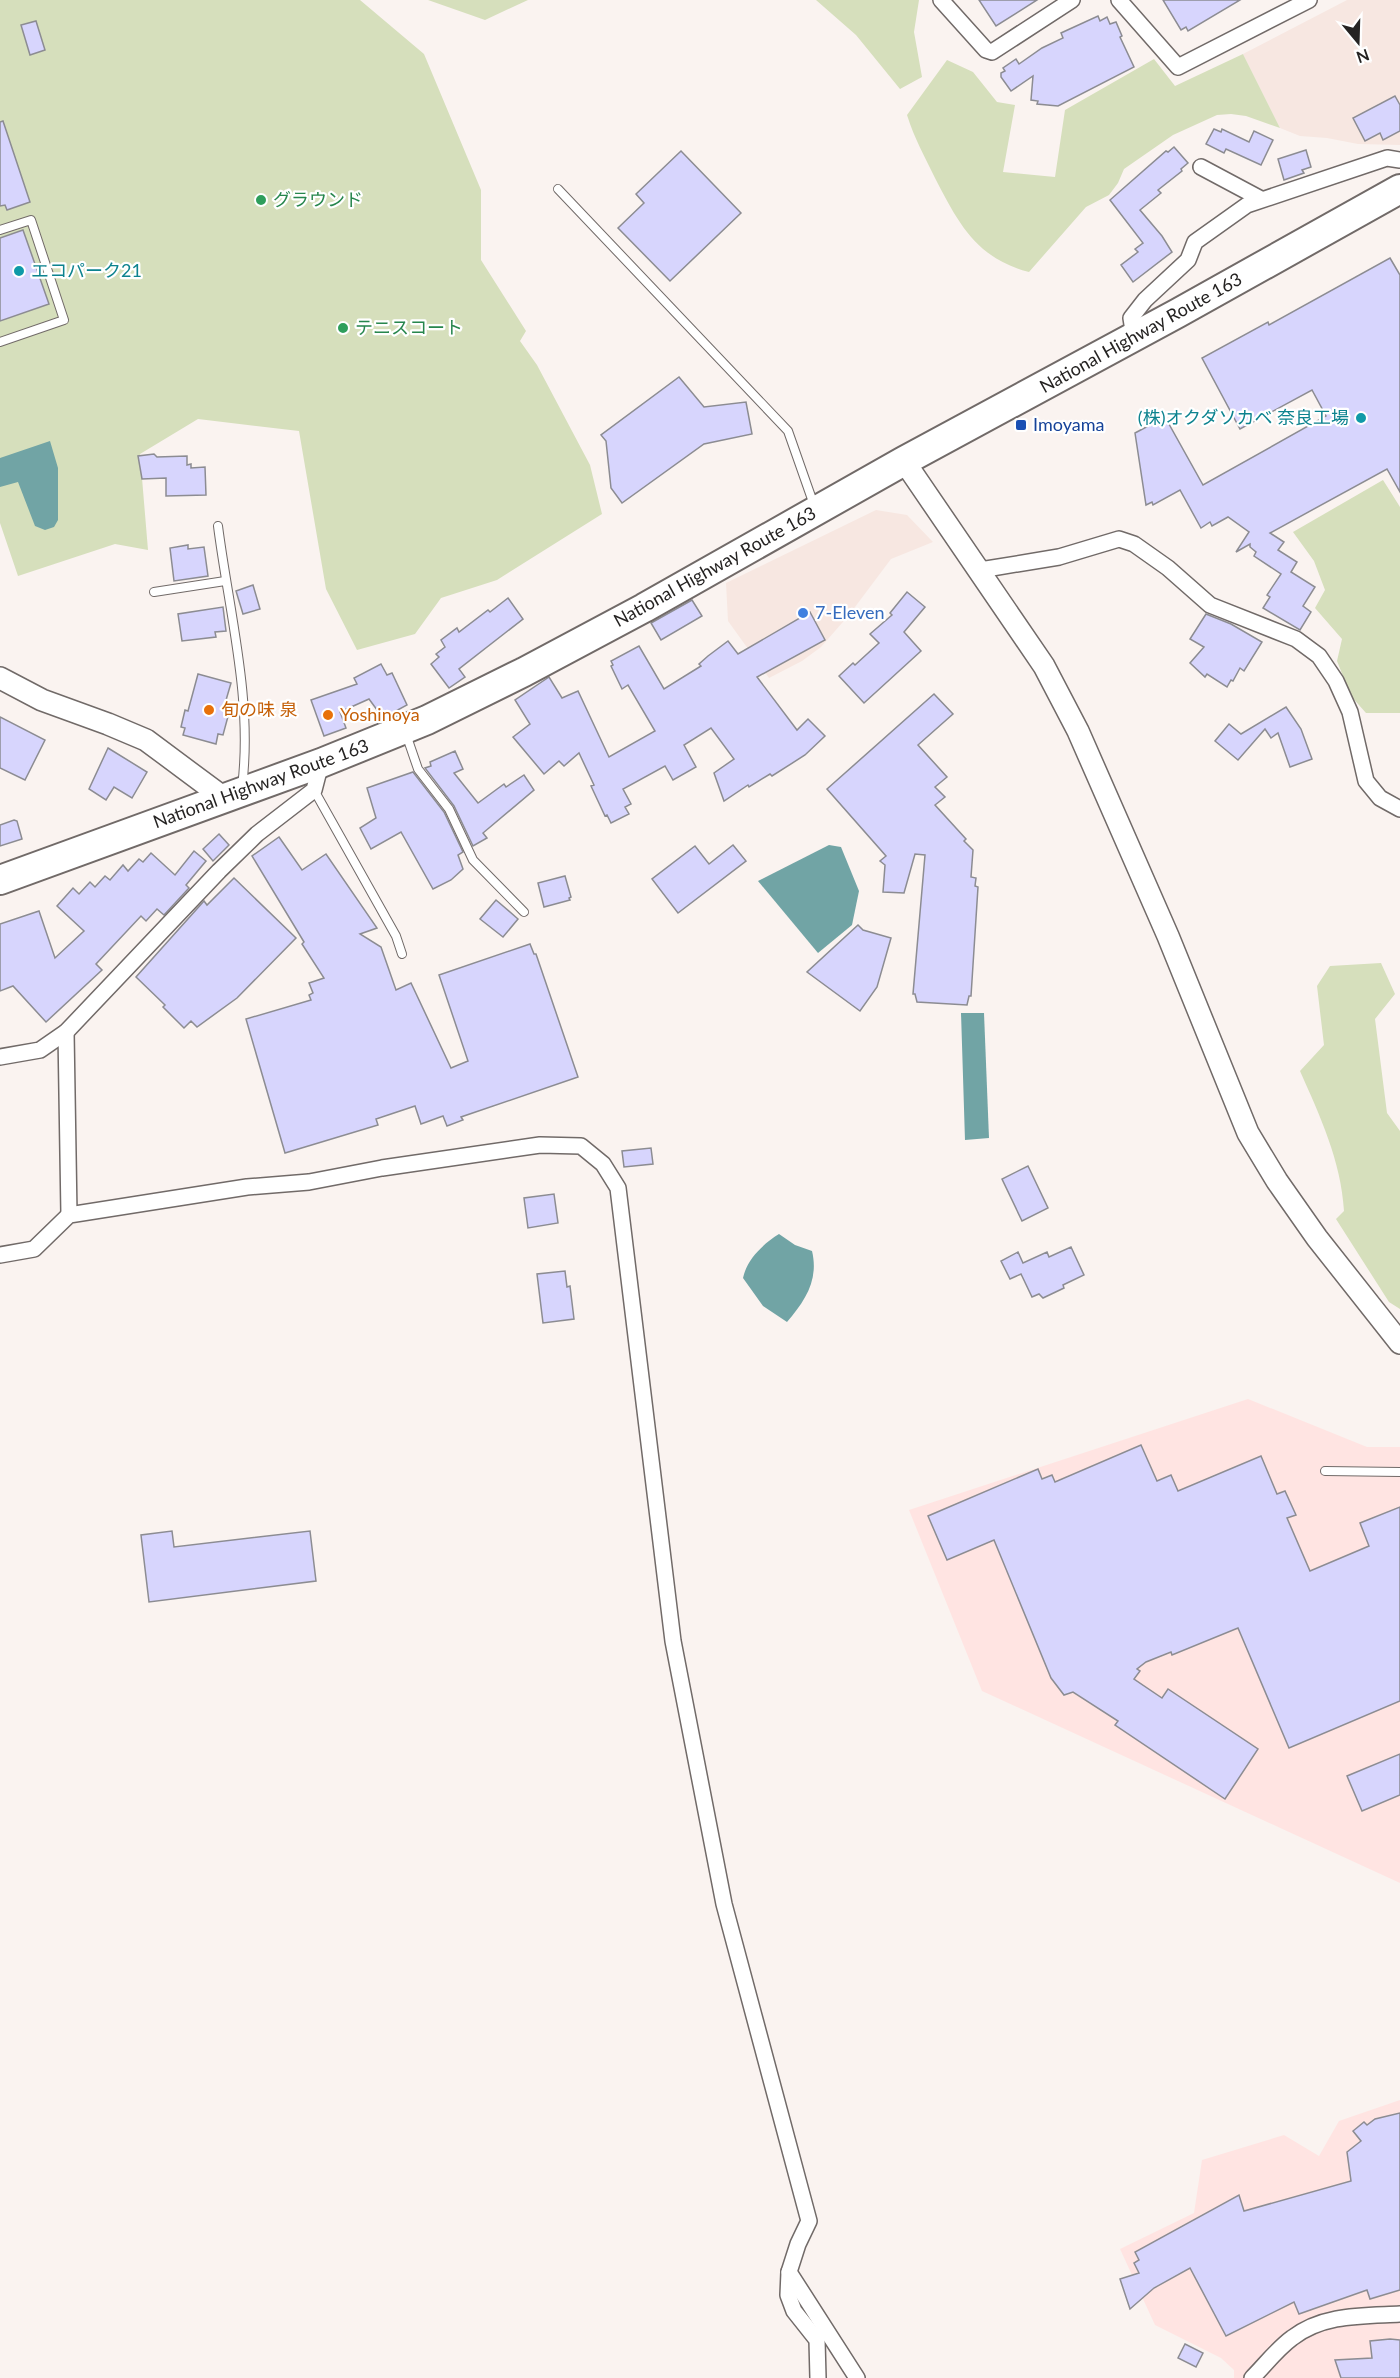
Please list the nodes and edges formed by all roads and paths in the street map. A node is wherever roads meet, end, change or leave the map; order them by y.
1 (941, 0) edge
2 (1072, 0) edge
3 (1119, 0) edge
4 (1309, 0) edge
5 (1400, 160) edge
6 (1201, 167) dead end
7 (558, 189) dead end
8 (1400, 189) edge
9 (1261, 200) junction
10 (0, 230) edge
11 (1134, 337) junction
12 (0, 342) edge
13 (904, 461) junction
14 (816, 510) junction
15 (218, 526) dead end
16 (980, 570) junction
17 (225, 581) junction
18 (154, 592) dead end
19 (0, 678) edge
20 (404, 729) junction
21 (318, 776) junction
22 (232, 795) junction
23 (1400, 808) edge
24 (0, 880) edge
25 (524, 912) dead end
26 (402, 954) dead end
27 (66, 1032) junction
28 (0, 1057) edge
29 (69, 1215) junction
30 (0, 1255) edge
31 (1400, 1343) edge
32 (1325, 1471) dead end
33 (1400, 1472) edge
34 (789, 2272) junction
35 (1400, 2314) edge
36 (818, 2378) edge
37 (857, 2378) edge
38 (1252, 2378) edge

1 - 2 street
3 - 4 street
5 - 9 street
6 - 9 street
7 - 14 lane
8 - 11 highway, National Highway Route 163
9 - 11 street
10 - 12 lane
11 - 13 highway, National Highway Route 163
13 - 14 highway, National Highway Route 163
13 - 16 street
14 - 20 highway, National Highway Route 163
15 - 17 lane
16 - 23 street
16 - 31 street
17 - 18 lane
17 - 22 lane
19 - 22 street
20 - 21 highway, National Highway Route 163
20 - 25 lane
21 - 22 highway, National Highway Route 163
21 - 26 lane
21 - 27 street
22 - 24 highway, National Highway Route 163
27 - 28 street
27 - 29 street
29 - 30 street
29 - 34 street
32 - 33 lane
34 - 36 street
34 - 37 street
35 - 38 street

